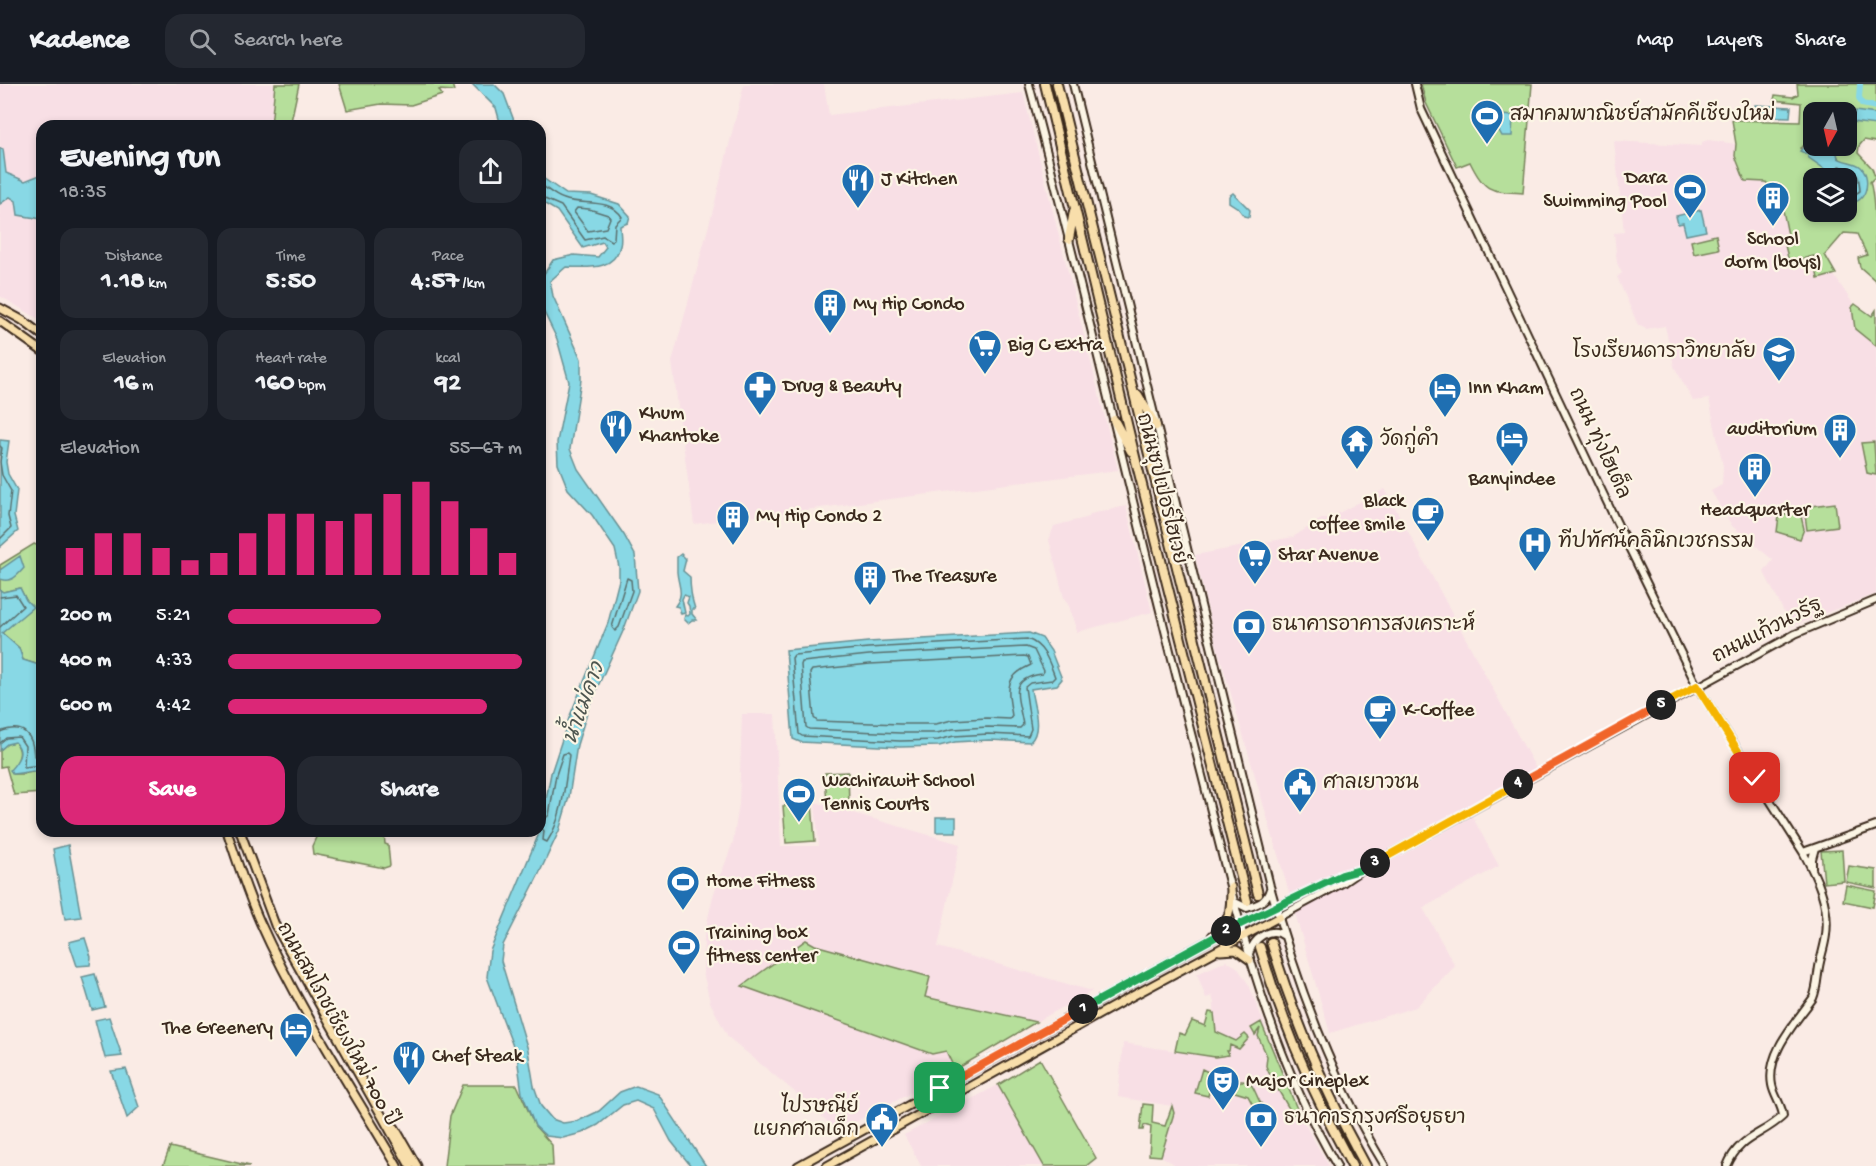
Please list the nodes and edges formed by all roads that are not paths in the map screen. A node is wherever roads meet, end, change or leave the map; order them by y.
1 (1029, 84) edge
2 (1045, 84) edge
3 (1058, 84) edge
4 (1073, 84) edge
5 (1414, 84) edge
6 (1075, 207) junction
7 (1069, 239) junction
8 (0, 308) edge
9 (0, 321) edge
10 (36, 330) edge
11 (36, 347) edge
12 (1133, 386) junction
13 (1114, 420) junction
14 (1156, 426) junction
15 (1136, 460) junction
16 (1876, 600) edge
17 (1697, 686) junction
18 (1876, 826) edge
19 (229, 837) edge
20 (242, 837) edge
21 (1815, 848) junction
22 (1803, 852) junction
23 (1360, 870) junction
24 (1812, 870) junction
25 (1231, 887) junction
26 (1270, 888) junction
27 (1258, 894) tunnel mouth
28 (1234, 901) junction
29 (1247, 901) tunnel mouth
30 (1275, 907) junction
31 (1279, 917) junction
32 (1240, 923) junction
33 (1244, 936) junction
34 (1284, 936) junction
35 (1271, 942) tunnel mouth
36 (1204, 943) junction
37 (1260, 947) tunnel mouth
38 (1211, 953) junction
39 (1250, 957) junction
40 (940, 1088) junction
41 (948, 1099) junction
42 (382, 1117) junction
43 (384, 1145) junction
44 (390, 1166) edge
45 (396, 1166) edge
46 (410, 1166) edge
47 (417, 1166) edge
48 (798, 1166) edge
49 (827, 1166) edge
50 (1337, 1166) edge
51 (1352, 1166) edge
52 (1366, 1166) edge
53 (1385, 1166) edge
54 (1727, 1166) edge

1 - 7 main road
2 - 6 highway, ถนนซุปเปอร์ไฮเวย์
3 - 12 highway, ถนนซุปเปอร์ไฮเวย์
4 - 14 main road
5 - 17 main road, ถนน ทุ่งโฮเต็ล
6 - 7 highway
6 - 15 highway, ถนนซุปเปอร์ไฮเวย์
7 - 13 main road
8 - 10 main road
9 - 11 main road
12 - 14 highway
12 - 27 highway, ถนนซุปเปอร์ไฮเวย์
13 - 15 highway
13 - 25 main road
14 - 26 main road
15 - 29 highway, ถนนซุปเปอร์ไฮเวย์
16 - 17 main road, ถนนแก้วนวรัฐ
17 - 22 main road, ถนน ทุ่งโฮเต็ล
17 - 23 main road, ถนนแก้วนวรัฐ
18 - 21 main road
19 - 43 main road, ถนนสมโภชเชียงใหม่ 700 ปี
20 - 42 main road, ถนนสมโภชเชียงใหม่ 700 ปี
21 - 22 main road
21 - 24 main road
22 - 24 main road, ถนน ทุ่งโฮเต็ล
23 - 30 main road, ถนนแก้วนวรัฐ
23 - 31 main road, ถนนแก้วนวรัฐ
24 - 54 main road, ถนน ทุ่งโฮเต็ล
25 - 28 main road
25 - 36 main road
26 - 28 main road
26 - 30 main road
28 - 32 main road
30 - 31 main road
30 - 32 main road, ถนนแก้วนวรัฐ
31 - 33 main road, ถนนแก้วนวรัฐ
31 - 34 main road
32 - 33 main road
32 - 36 main road, ถนนแก้วนวรัฐ
33 - 38 main road, ถนนแก้วนวรัฐ
33 - 39 main road
34 - 39 main road
34 - 53 main road
35 - 52 highway
36 - 40 main road, ถนนแก้วนวรัฐ
37 - 51 highway
38 - 39 main road
38 - 41 main road, ถนนแก้วนวรัฐ
39 - 50 main road
40 - 41 main road
40 - 48 main road, ถนนแก้วนวรัฐ
41 - 49 main road, ถนนแก้วนวรัฐ
42 - 46 main road, ถนนสมโภชเชียงใหม่ 700 ปี
42 - 47 main road
43 - 44 main road
43 - 45 main road, ถนนสมโภชเชียงใหม่ 700 ปี

